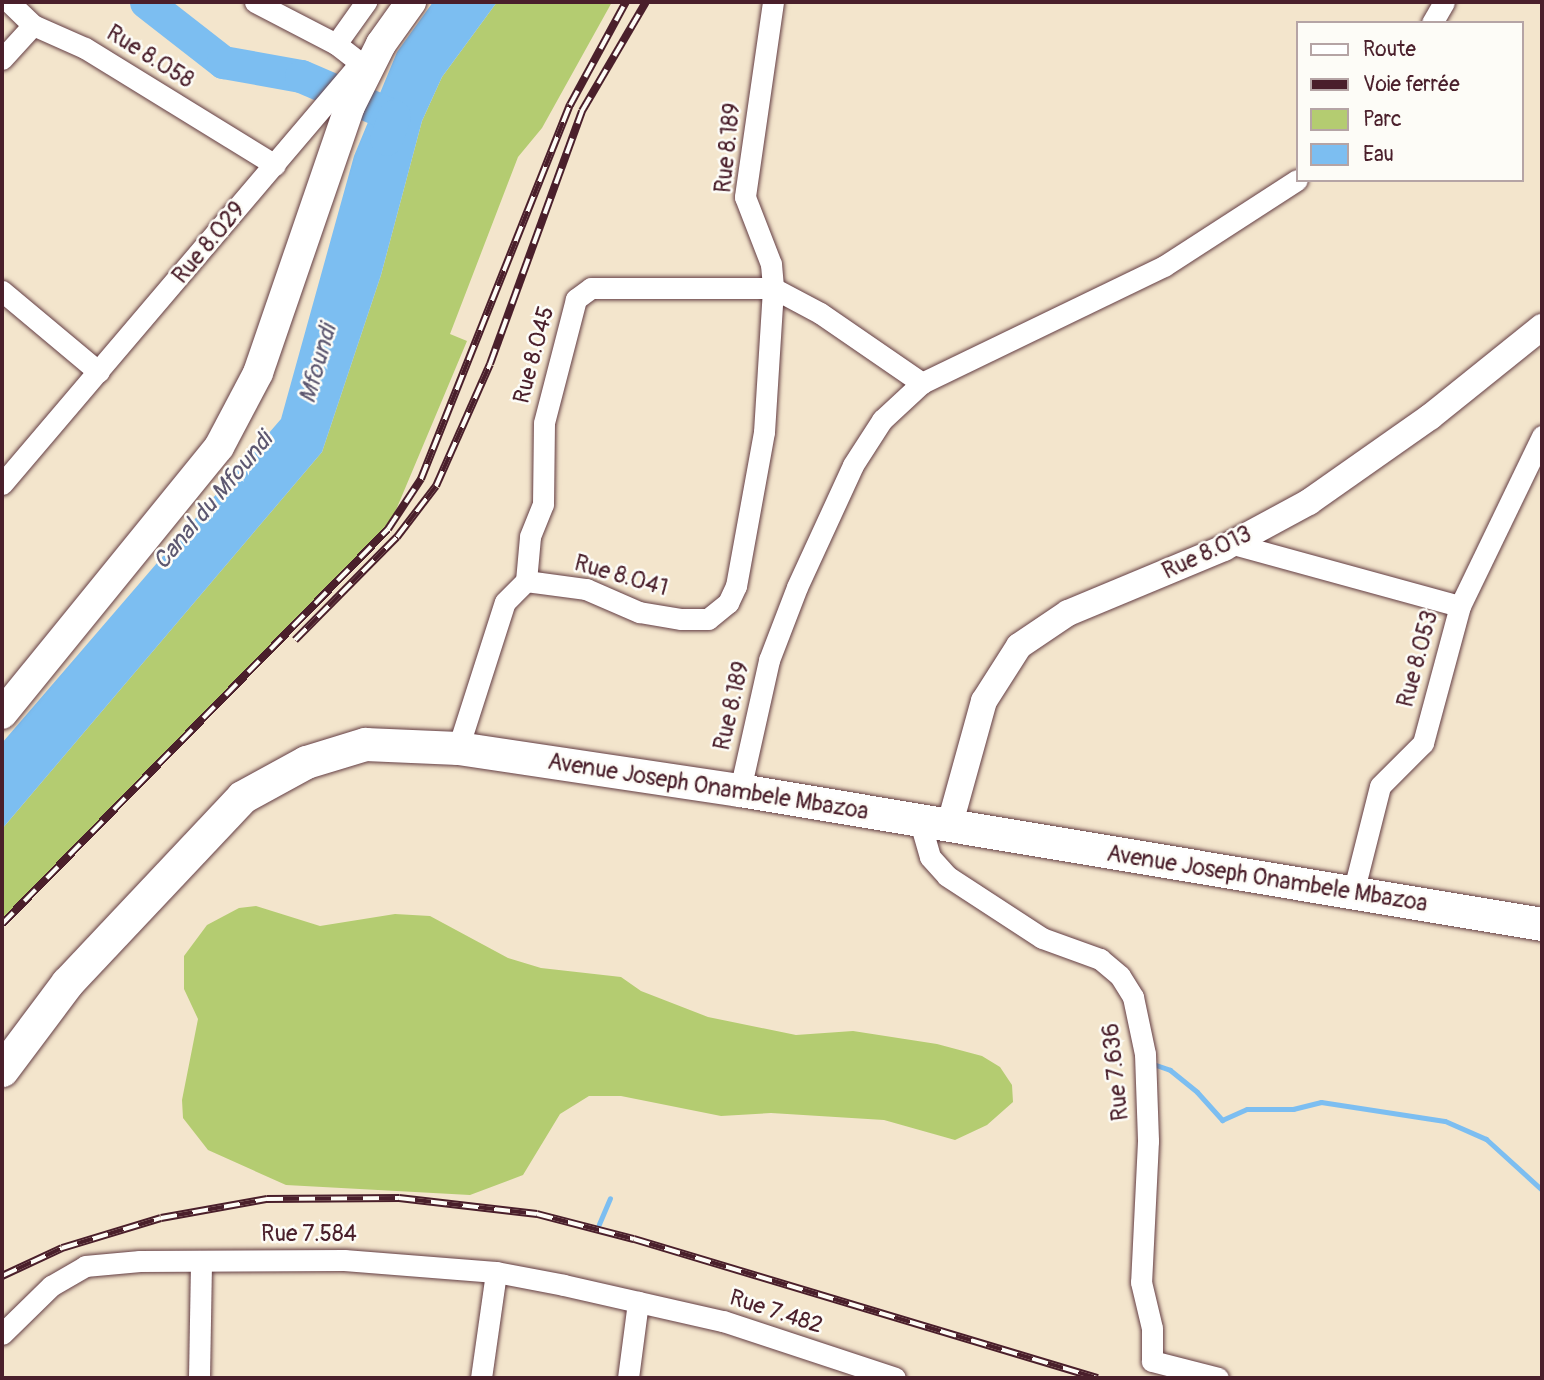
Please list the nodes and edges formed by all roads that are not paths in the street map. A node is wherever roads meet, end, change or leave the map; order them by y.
1 (9, 2) edge
2 (255, 2) edge
3 (366, 2) edge
4 (411, 2) edge
5 (773, 2) edge
6 (1444, 2) edge
7 (1433, 21) edge
8 (33, 25) junction
9 (336, 44) junction
10 (2, 59) edge
11 (366, 61) junction
12 (275, 165) junction
13 (1296, 181) edge
14 (773, 288) junction
15 (2, 291) edge
16 (1542, 327) edge
17 (99, 372) junction
18 (922, 383) junction
19 (1542, 436) edge
20 (2, 484) edge
21 (1233, 544) junction
22 (526, 581) junction
23 (1460, 606) junction
24 (2, 714) edge
25 (458, 748) junction
26 (740, 790) junction
27 (934, 824) junction
28 (1353, 893) junction
29 (1542, 924) edge
30 (2, 1070) edge
31 (201, 1261) junction
32 (496, 1272) junction
33 (638, 1302) junction
34 (2, 1334) edge
35 (199, 1378) edge
36 (481, 1378) edge
37 (628, 1378) edge
38 (895, 1378) edge
39 (1218, 1378) edge

1 - 8 street, Rue 8.058
2 - 9 street
3 - 9 street
4 - 11 main road, Rue 8.029
5 - 14 street, Rue 8.189
6 - 7 street
8 - 10 street
8 - 12 street, Rue 8.058
9 - 11 street
11 - 12 street, Rue 8.029
11 - 24 main road
12 - 17 street, Rue 8.029
13 - 18 street, Rue 8.189
14 - 18 street
14 - 22 street, Rue 8.045
14 - 22 street, Rue 8.041
15 - 17 street
16 - 21 street, Rue 8.013
17 - 20 street, Rue 8.029
18 - 26 street, Rue 8.189
19 - 23 street, Rue 8.053
21 - 23 street
21 - 27 street, Rue 8.013
22 - 25 street
23 - 28 street, Rue 8.053
25 - 26 main road, Avenue Joseph Onambele Mbazoa
25 - 30 main road, Avenue Joseph Onambele Mbazoa
26 - 27 main road, Avenue Joseph Onambele Mbazoa
27 - 28 main road, Avenue Joseph Onambele Mbazoa
27 - 39 street, Rue 7.636
28 - 29 main road, Avenue Joseph Onambele Mbazoa
31 - 32 street, Rue 7.584
31 - 34 street, Rue 7.584
31 - 35 street
32 - 33 street, Rue 7.584
32 - 36 street
33 - 37 street
33 - 38 street, Rue 7.482

